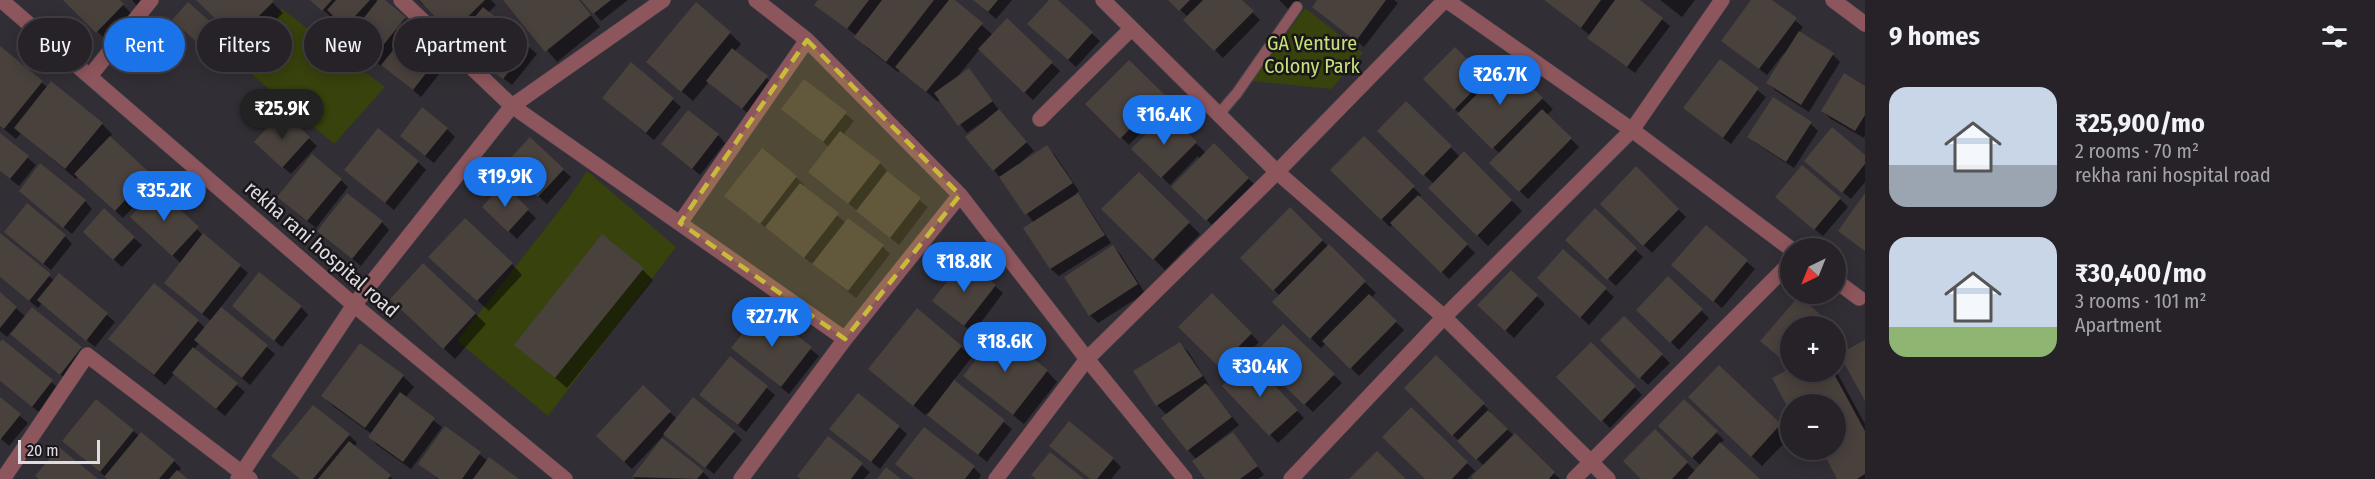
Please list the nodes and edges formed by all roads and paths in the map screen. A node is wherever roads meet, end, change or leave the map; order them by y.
1 (1, 0) edge
2 (151, 0) edge
3 (401, 0) edge
4 (663, 0) edge
5 (756, 0) edge
6 (1103, 0) edge
7 (1446, 0) edge
8 (1722, 0) edge
9 (1833, 0) edge
10 (1297, 8) dead end
11 (1865, 24) edge
12 (1131, 29) junction
13 (807, 40) junction
14 (90, 76) junction
15 (512, 106) junction
16 (1219, 114) junction
17 (1040, 119) dead end
18 (1632, 130) junction
19 (1277, 172) junction
20 (960, 195) junction
21 (680, 223) junction
22 (1780, 241) edge
23 (1780, 273) edge
24 (1846, 288) edge
25 (1859, 298) dead end
26 (354, 305) junction
27 (1444, 317) junction
28 (845, 339) junction
29 (1087, 359) junction
30 (1592, 462) junction
31 (244, 477) edge
32 (3, 479) edge
33 (565, 479) edge
34 (741, 479) edge
35 (996, 479) edge
36 (1185, 479) edge
37 (1291, 479) edge
38 (1574, 479) edge
39 (1608, 479) edge

1 - 14 street, rekha rani hospital road
2 - 14 street
3 - 15 street
4 - 15 street
5 - 13 street
6 - 12 street
7 - 18 street
7 - 19 street
8 - 18 street
9 - 11 street
10 - 16 lane
12 - 16 street
12 - 17 street
13 - 20 street
13 - 21 street
14 - 26 street, rekha rani hospital road
15 - 21 street
15 - 26 street
16 - 19 street
18 - 22 street
18 - 27 street
19 - 27 street
19 - 29 street
20 - 28 street
20 - 29 street
21 - 28 street
23 - 30 street
24 - 25 street
26 - 31 street
26 - 33 street, rekha rani hospital road
27 - 30 street
27 - 37 street
28 - 34 street
29 - 35 street
29 - 36 street
30 - 38 street
30 - 39 street
31 - 32 street

